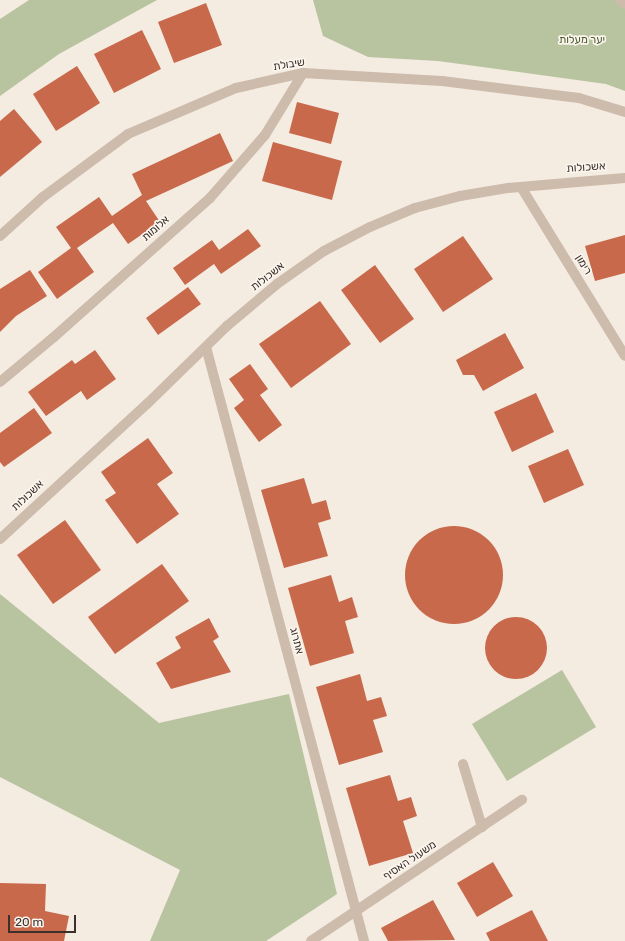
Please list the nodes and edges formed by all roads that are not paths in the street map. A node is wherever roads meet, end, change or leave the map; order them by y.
1 (620, 0) edge
2 (625, 4) edge
3 (303, 73) junction
4 (625, 112) edge
5 (625, 178) edge
6 (521, 186) junction
7 (0, 236) edge
8 (206, 347) junction
9 (625, 356) edge
10 (0, 382) edge
11 (0, 539) edge
12 (464, 764) dead end
13 (522, 800) dead end
14 (482, 826) junction
15 (356, 911) junction
16 (311, 941) edge
17 (364, 941) edge

1 - 2 street
3 - 4 street, שיבולת
3 - 7 street, שיבולת
3 - 10 street, אלומות
5 - 6 street, אשכולות
6 - 8 street, אשכולות
6 - 9 street, רימון
8 - 11 street, אשכולות
8 - 15 street, אתרוג
12 - 14 street
13 - 14 street, משעול האסיף
14 - 15 street, משעול האסיף
15 - 16 street, משעול האסיף
15 - 17 street, אתרוג

